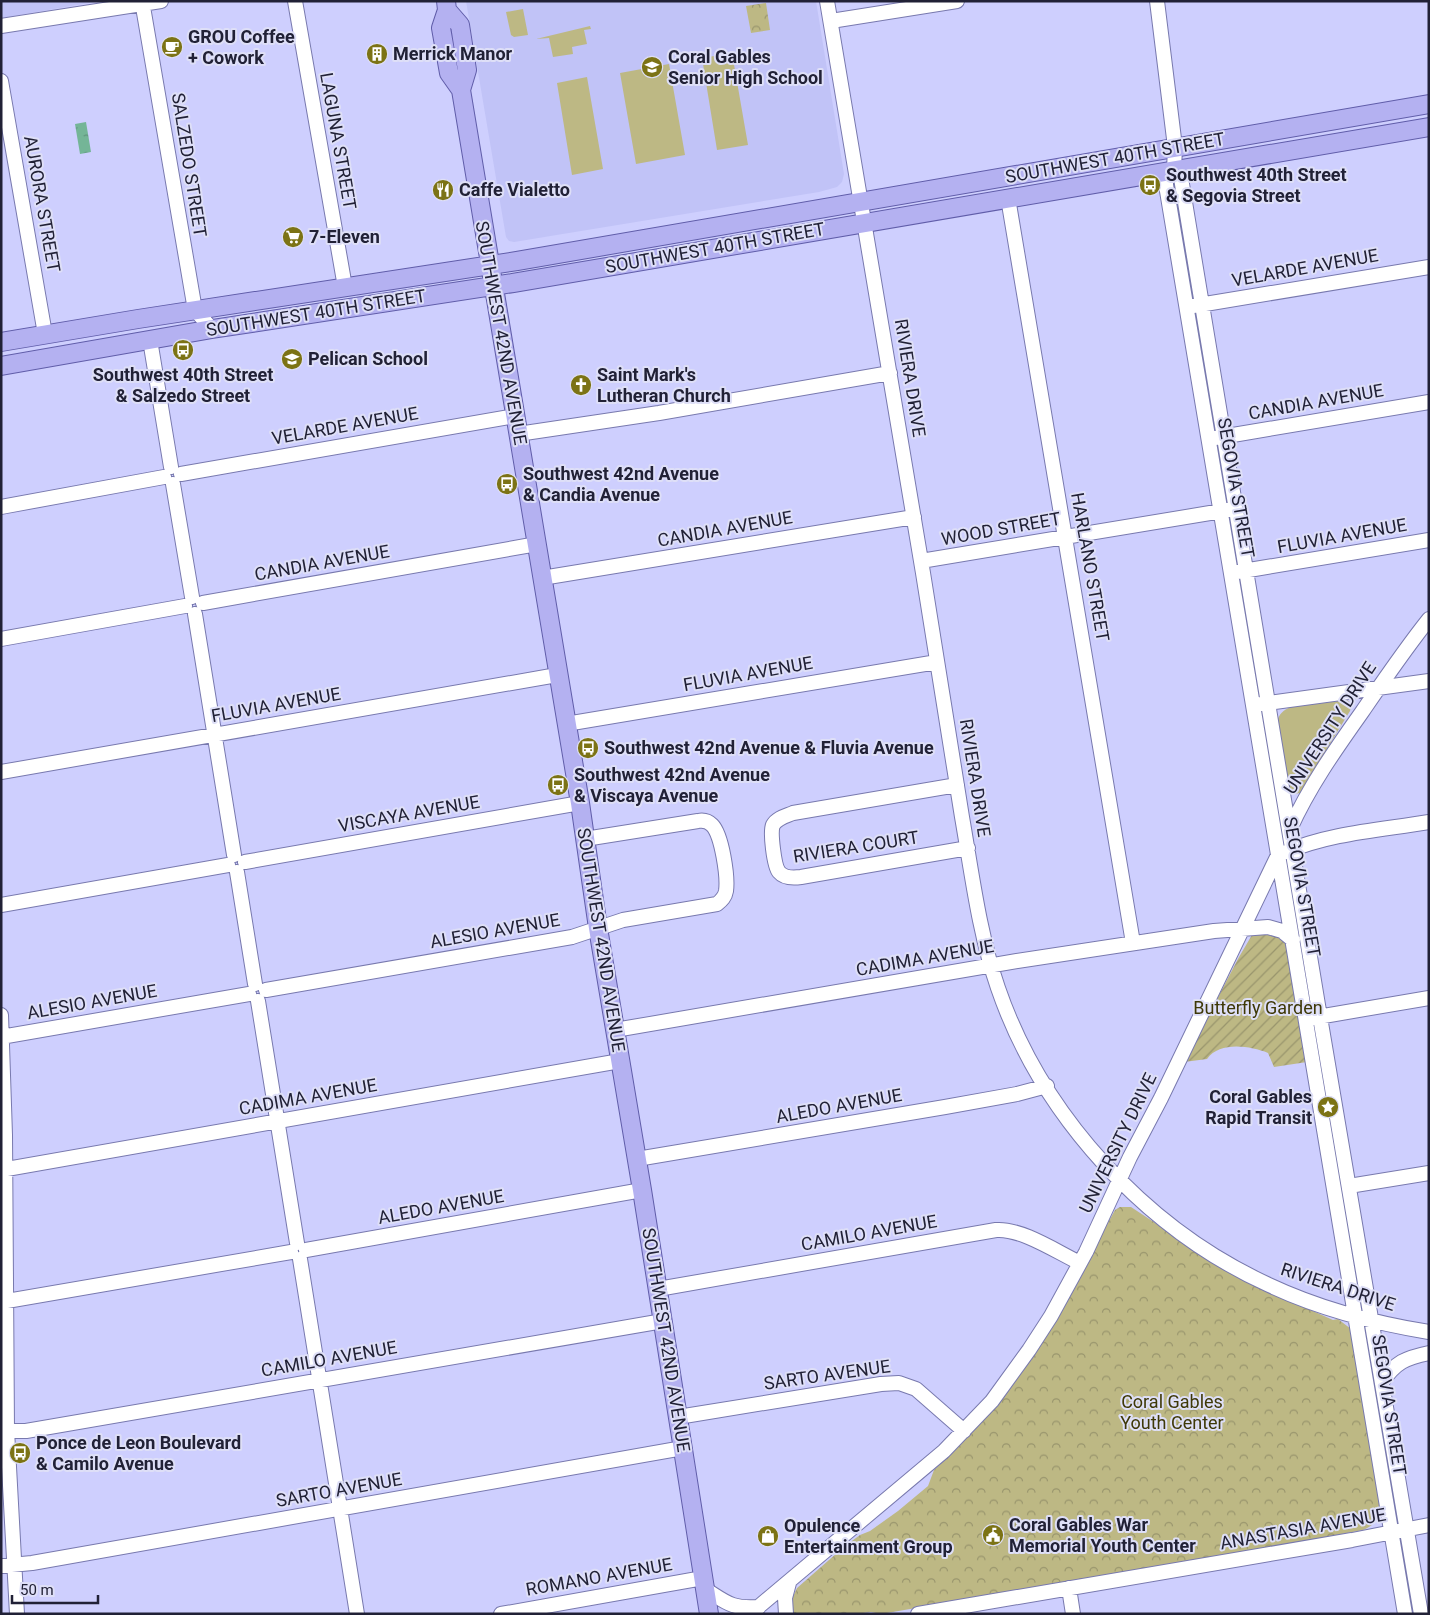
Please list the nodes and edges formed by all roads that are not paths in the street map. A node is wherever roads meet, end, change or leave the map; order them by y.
1 (161, 1) edge
2 (295, 1) edge
3 (827, 1) edge
4 (957, 1) edge
5 (1158, 1) edge
6 (143, 3) edge
7 (447, 6) edge
8 (831, 21) junction
9 (1, 26) edge
10 (1, 81) edge
11 (1429, 104) edge
12 (1429, 127) edge
13 (1175, 147) junction
14 (1174, 170) junction
15 (1008, 198) junction
16 (860, 202) junction
17 (865, 223) junction
18 (489, 265) junction
19 (1429, 266) edge
20 (493, 286) junction
21 (345, 287) junction
22 (1202, 304) junction
23 (1187, 307) junction
24 (195, 310) junction
25 (212, 329) junction
26 (45, 334) junction
27 (150, 340) junction
28 (1, 342) edge
29 (1, 366) edge
30 (890, 373) junction
31 (1429, 402) edge
32 (515, 416) junction
33 (518, 434) junction
34 (1224, 437) junction
35 (1209, 439) junction
36 (172, 476) junction
37 (1, 507) edge
38 (1236, 509) junction
39 (1221, 511) junction
40 (914, 517) junction
41 (1066, 537) junction
42 (1429, 540) edge
43 (537, 544) junction
44 (921, 561) junction
45 (1247, 571) junction
46 (1232, 573) junction
47 (542, 578) junction
48 (194, 605) junction
49 (1429, 619) edge
50 (1, 639) edge
51 (937, 662) junction
52 (557, 674) junction
53 (1429, 681) edge
54 (1378, 689) junction
55 (1269, 703) junction
56 (1253, 706) junction
57 (566, 724) junction
58 (215, 735) junction
59 (1, 772) edge
60 (957, 785) junction
61 (580, 803) junction
62 (1429, 822) edge
63 (1290, 829) junction
64 (585, 838) junction
65 (968, 848) junction
66 (1293, 849) junction
67 (1278, 856) junction
68 (236, 863) junction
69 (1, 905) edge
70 (598, 928) junction
71 (1242, 929) junction
72 (1293, 940) junction
73 (1133, 943) junction
74 (991, 966) junction
75 (257, 992) junction
76 (1429, 998) edge
77 (1, 1015) edge
78 (1313, 1018) junction
79 (615, 1030) junction
80 (2, 1037) edge
81 (620, 1061) junction
82 (1046, 1086) junction
83 (277, 1122) junction
84 (3, 1136) edge
85 (637, 1159) junction
86 (3, 1169) edge
87 (1429, 1173) edge
88 (1119, 1180) junction
89 (1349, 1186) junction
90 (642, 1190) junction
91 (299, 1251) junction
92 (1080, 1263) junction
93 (3, 1277) edge
94 (658, 1289) junction
95 (3, 1302) edge
96 (1355, 1316) junction
97 (1371, 1320) junction
98 (663, 1321) junction
99 (1429, 1332) edge
100 (1429, 1353) edge
101 (320, 1380) junction
102 (1382, 1382) junction
103 (678, 1417) junction
104 (4, 1430) edge
105 (964, 1431) junction
106 (683, 1448) junction
107 (340, 1509) junction
108 (1429, 1525) edge
109 (1406, 1529) junction
110 (1392, 1532) junction
111 (7, 1566) edge
112 (704, 1583) junction
113 (789, 1583) junction
114 (1069, 1588) junction
115 (755, 1610) edge
116 (17, 1614) edge
117 (357, 1614) edge
118 (500, 1614) edge
119 (709, 1614) edge
120 (786, 1614) edge
121 (918, 1614) edge
122 (1074, 1614) edge
123 (1405, 1614) edge
124 (1421, 1614) edge

1 - 6 street
2 - 21 street, LAGUNA STREET
3 - 8 street, RIVIERA DRIVE
4 - 8 street
5 - 13 street, SEGOVIA STREET
6 - 9 street
6 - 24 street, SALZEDO STREET
7 - 18 main road, SOUTHWEST 42ND AVENUE
8 - 16 street, RIVIERA DRIVE
10 - 26 street, AURORA STREET
11 - 13 main road, SOUTHWEST 40TH STREET
12 - 14 main road, SOUTHWEST 40TH STREET
13 - 14 street, SEGOVIA STREET
13 - 16 main road, SOUTHWEST 40TH STREET
14 - 15 main road, SOUTHWEST 40TH STREET
14 - 22 street, SEGOVIA STREET
14 - 23 street, SEGOVIA STREET
15 - 17 main road, SOUTHWEST 40TH STREET
15 - 41 street, HARLANO STREET
16 - 17 street, RIVIERA DRIVE
16 - 18 main road, SOUTHWEST 40TH STREET
17 - 20 main road, SOUTHWEST 40TH STREET
17 - 30 street, RIVIERA DRIVE
18 - 20 main road, SOUTHWEST 42ND AVENUE
18 - 21 main road, SOUTHWEST 40TH STREET
19 - 22 street, VELARDE AVENUE
20 - 25 main road, SOUTHWEST 40TH STREET
20 - 32 main road, SOUTHWEST 42ND AVENUE
21 - 24 main road, SOUTHWEST 40TH STREET
22 - 23 street, VELARDE AVENUE
22 - 34 street, SEGOVIA STREET
23 - 35 street, SEGOVIA STREET
24 - 25 street
24 - 26 main road, SOUTHWEST 40TH STREET
25 - 27 main road, SOUTHWEST 40TH STREET
26 - 28 main road, SOUTHWEST 40TH STREET
27 - 29 main road, SOUTHWEST 40TH STREET
27 - 36 street
30 - 33 street
30 - 40 street, RIVIERA DRIVE
31 - 34 street, CANDIA AVENUE
32 - 33 main road, SOUTHWEST 42ND AVENUE
32 - 36 street, VELARDE AVENUE
33 - 43 main road, SOUTHWEST 42ND AVENUE
34 - 35 street, CANDIA AVENUE
34 - 38 street, SEGOVIA STREET
35 - 39 street, SEGOVIA STREET
36 - 37 street, VELARDE AVENUE
36 - 48 street
38 - 39 street, WOOD STREET
38 - 45 street, SEGOVIA STREET
39 - 41 street, WOOD STREET
39 - 46 street, SEGOVIA STREET
40 - 44 street, RIVIERA DRIVE
40 - 47 street, CANDIA AVENUE
41 - 44 street, WOOD STREET
41 - 73 street, HARLANO STREET
42 - 45 street, FLUVIA AVENUE
43 - 47 main road, SOUTHWEST 42ND AVENUE
43 - 48 street, CANDIA AVENUE
44 - 51 street, RIVIERA DRIVE
45 - 46 street, FLUVIA AVENUE
45 - 55 street, SEGOVIA STREET
46 - 56 street, SEGOVIA STREET
47 - 52 main road, SOUTHWEST 42ND AVENUE
48 - 50 street, CANDIA AVENUE
48 - 58 street
49 - 54 street, UNIVERSITY DRIVE
51 - 57 street, FLUVIA AVENUE
51 - 60 street, RIVIERA DRIVE
52 - 57 main road, SOUTHWEST 42ND AVENUE
52 - 58 street, FLUVIA AVENUE
53 - 54 street
54 - 55 street
54 - 63 street, UNIVERSITY DRIVE
55 - 56 street
55 - 63 street, SEGOVIA STREET
56 - 67 street, SEGOVIA STREET
57 - 61 main road, SOUTHWEST 42ND AVENUE
58 - 59 street, FLUVIA AVENUE
58 - 68 street
60 - 65 street, RIVIERA DRIVE
60 - 65 street, RIVIERA COURT
61 - 64 main road, SOUTHWEST 42ND AVENUE
61 - 68 street, VISCAYA AVENUE
62 - 66 street
63 - 66 street, SEGOVIA STREET
63 - 67 street, UNIVERSITY DRIVE
64 - 70 main road, SOUTHWEST 42ND AVENUE
64 - 70 street, ALESIO AVENUE
65 - 74 street, RIVIERA DRIVE
66 - 67 street
66 - 78 street, SEGOVIA STREET
67 - 71 street, UNIVERSITY DRIVE
67 - 72 street, SEGOVIA STREET
68 - 69 street, VISCAYA AVENUE
68 - 75 street
70 - 75 street, ALESIO AVENUE
70 - 79 main road, SOUTHWEST 42ND AVENUE
71 - 72 street, CADIMA AVENUE
71 - 73 street, CADIMA AVENUE
71 - 88 street, UNIVERSITY DRIVE
72 - 78 street, SEGOVIA STREET
73 - 74 street, CADIMA AVENUE
74 - 79 street, CADIMA AVENUE
74 - 82 street, RIVIERA DRIVE
75 - 80 street, ALESIO AVENUE
75 - 83 street
76 - 78 street
77 - 80 street
78 - 89 street, SEGOVIA STREET
78 - 96 street, SEGOVIA STREET
79 - 81 main road, SOUTHWEST 42ND AVENUE
80 - 84 street
81 - 83 street, CADIMA AVENUE
81 - 85 main road, SOUTHWEST 42ND AVENUE
82 - 85 street, ALEDO AVENUE
82 - 88 street, RIVIERA DRIVE
83 - 86 street, CADIMA AVENUE
83 - 91 street
84 - 86 street
85 - 90 main road, SOUTHWEST 42ND AVENUE
86 - 93 street
87 - 89 street
88 - 92 street, UNIVERSITY DRIVE
88 - 96 street, RIVIERA DRIVE
89 - 97 street, SEGOVIA STREET
90 - 91 street, ALEDO AVENUE
90 - 94 main road, SOUTHWEST 42ND AVENUE
91 - 95 street, ALEDO AVENUE
91 - 101 street
92 - 94 street, CAMILO AVENUE
92 - 105 street, UNIVERSITY DRIVE
93 - 95 street
94 - 98 main road, SOUTHWEST 42ND AVENUE
95 - 104 street
96 - 97 street, RIVIERA DRIVE
96 - 110 street, SEGOVIA STREET
97 - 99 street, RIVIERA DRIVE
97 - 102 street, SEGOVIA STREET
98 - 101 street, CAMILO AVENUE
98 - 103 main road, SOUTHWEST 42ND AVENUE
100 - 102 street
101 - 104 street, CAMILO AVENUE
101 - 107 street
102 - 109 street, SEGOVIA STREET
103 - 105 street, SARTO AVENUE
103 - 106 main road, SOUTHWEST 42ND AVENUE
104 - 111 street
105 - 113 street, UNIVERSITY DRIVE
106 - 107 street, SARTO AVENUE
106 - 112 main road, SOUTHWEST 42ND AVENUE
107 - 111 street, SARTO AVENUE
107 - 117 street
108 - 109 street, ANASTASIA AVENUE
109 - 110 street, ANASTASIA AVENUE
109 - 124 street, SEGOVIA STREET
110 - 114 street, ANASTASIA AVENUE
110 - 123 street, SEGOVIA STREET
111 - 116 street
112 - 115 street
112 - 118 street, ROMANO AVENUE
112 - 119 main road, SOUTHWEST 42ND AVENUE
113 - 115 street, UNIVERSITY DRIVE
113 - 120 street
114 - 121 street, ANASTASIA AVENUE
114 - 122 street

